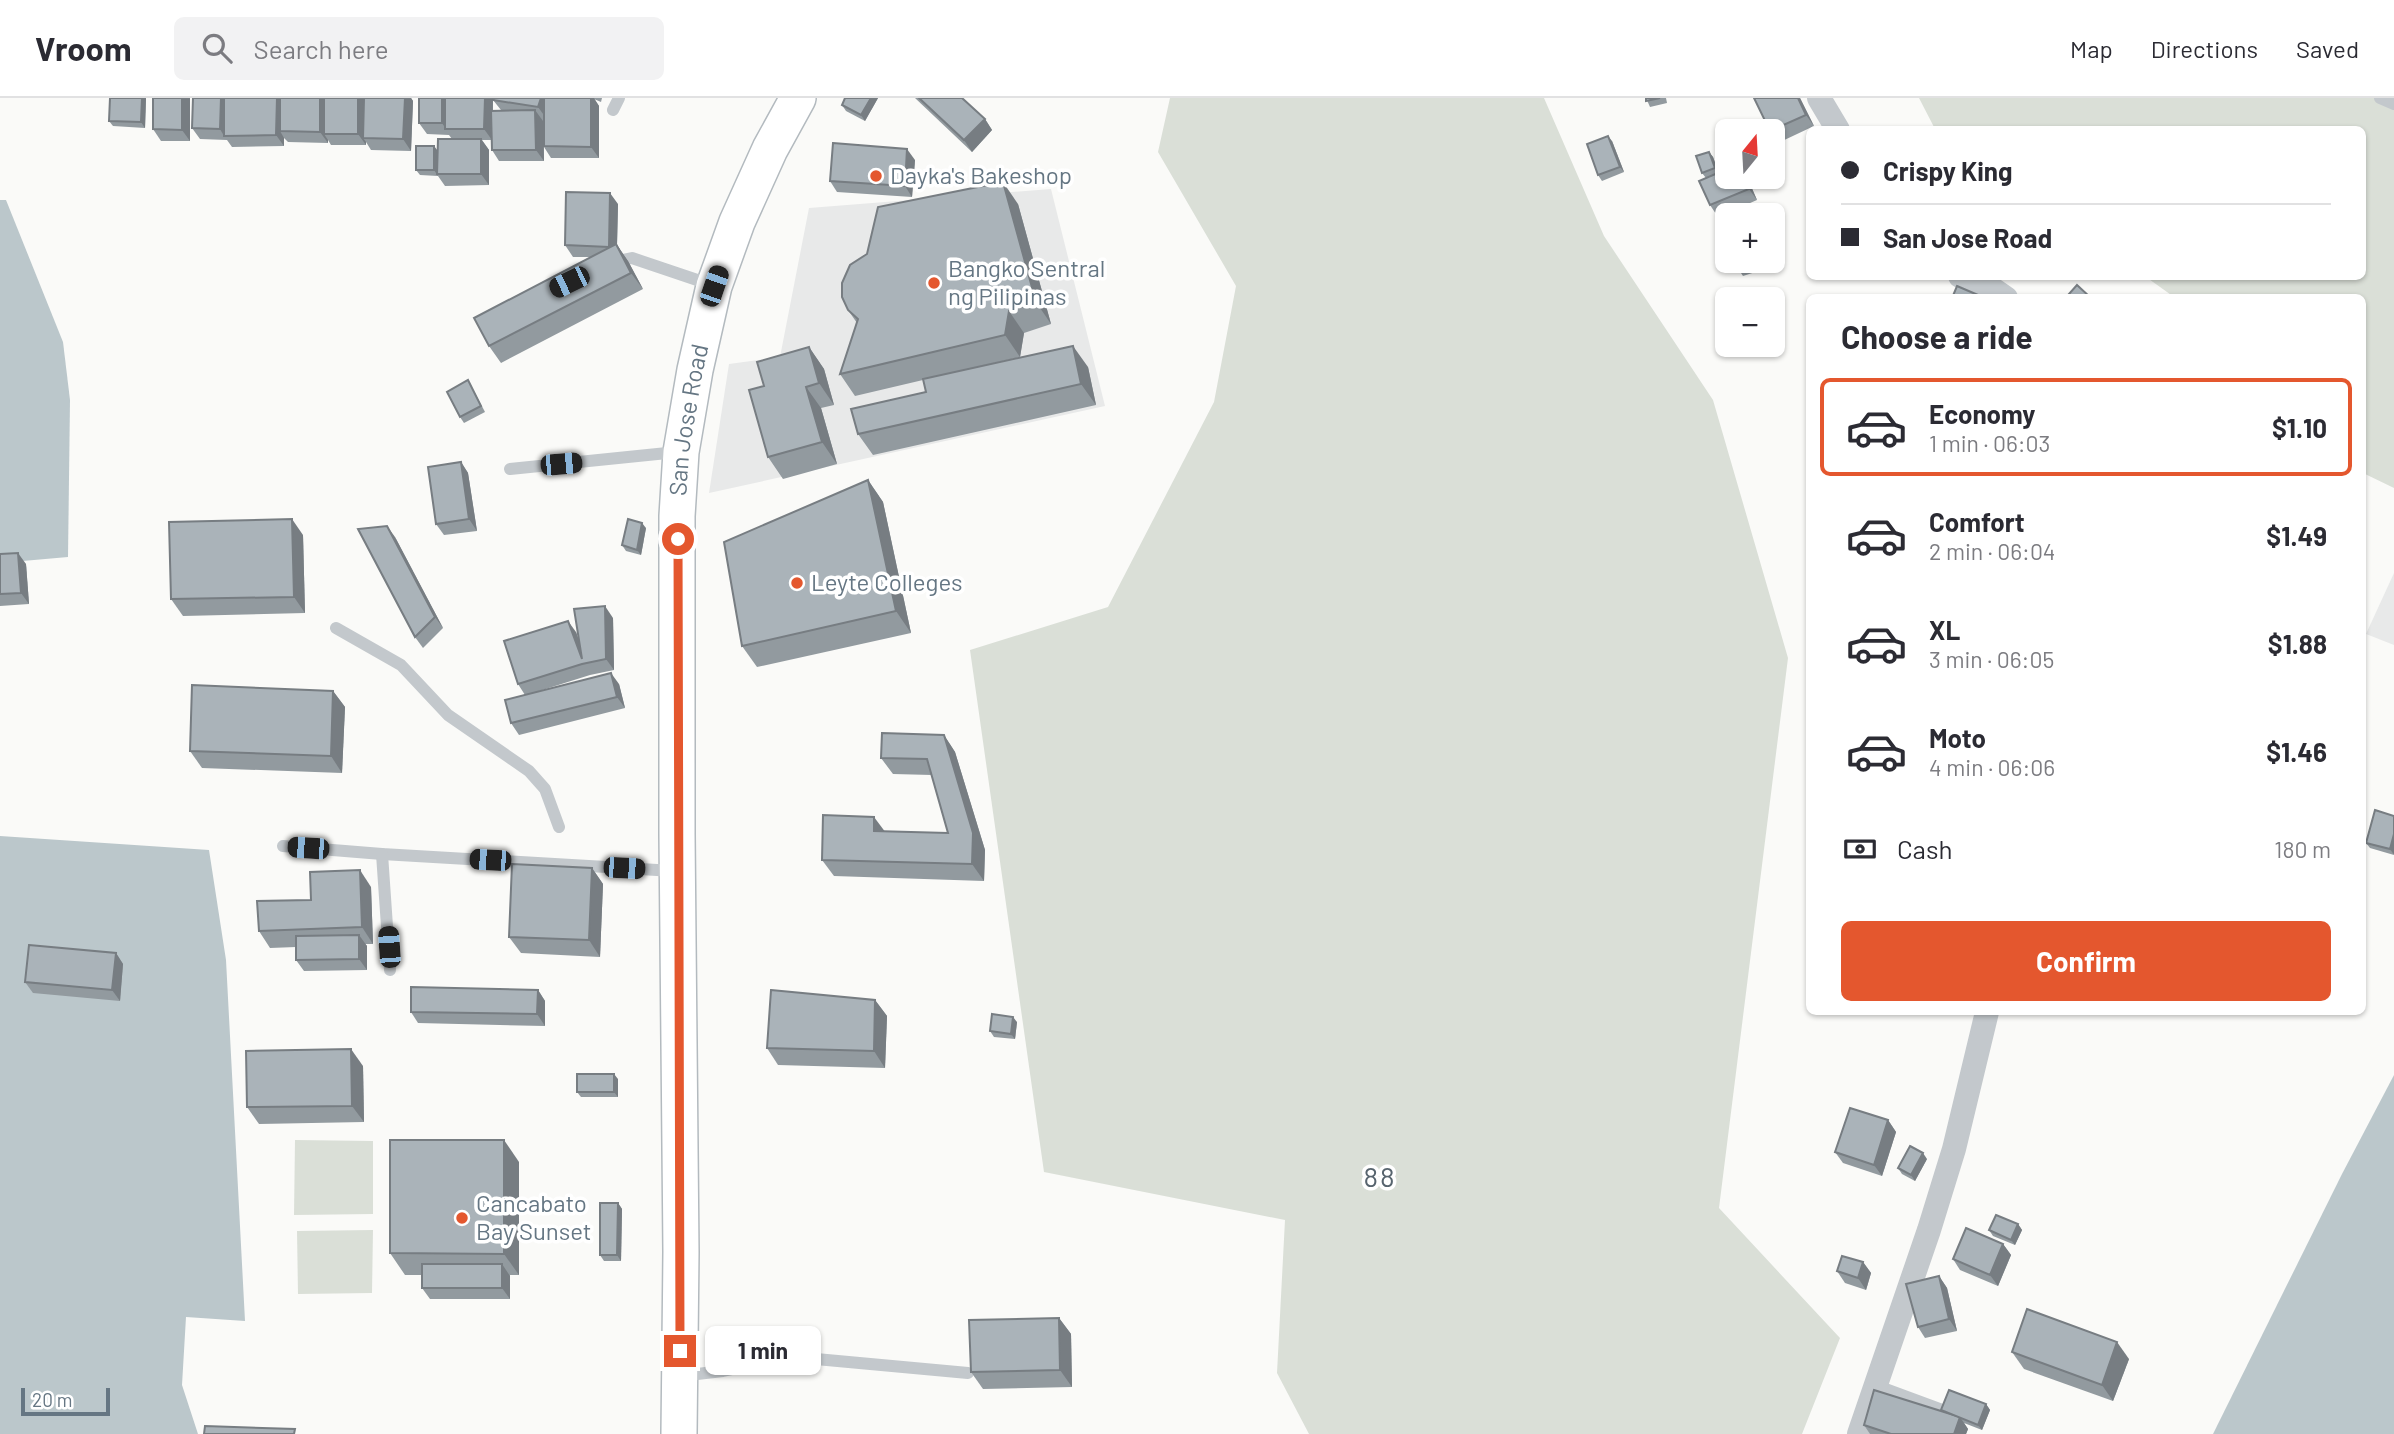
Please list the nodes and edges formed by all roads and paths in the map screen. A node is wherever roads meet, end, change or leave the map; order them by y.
1 (619, 98) edge
2 (798, 98) edge
3 (1819, 98) edge
4 (2380, 98) edge
5 (2394, 104) edge
6 (613, 110) dead end
7 (1836, 126) edge
8 (597, 268) edge
9 (1970, 280) edge
10 (714, 286) junction
11 (2000, 294) edge
12 (681, 452) junction
13 (510, 469) dead end
14 (336, 628) dead end
15 (559, 827) dead end
16 (283, 846) dead end
17 (382, 854) junction
18 (678, 871) junction
19 (390, 970) dead end
20 (1986, 1015) edge
21 (968, 1373) edge
22 (680, 1376) junction
23 (1877, 1386) junction
24 (1942, 1410) edge
25 (679, 1434) edge
26 (1859, 1434) edge

1 - 6 lane
2 - 10 main road, San Jose Road
3 - 7 street
4 - 5 lane
8 - 10 lane
9 - 11 street
10 - 12 main road, San Jose Road
12 - 13 lane
12 - 18 main road, San Jose Road
14 - 15 lane
16 - 17 lane
17 - 18 lane
17 - 19 lane
18 - 22 main road, San Jose Road
20 - 23 street
21 - 22 lane
22 - 25 main road, San Jose Road
23 - 24 lane
23 - 26 street

